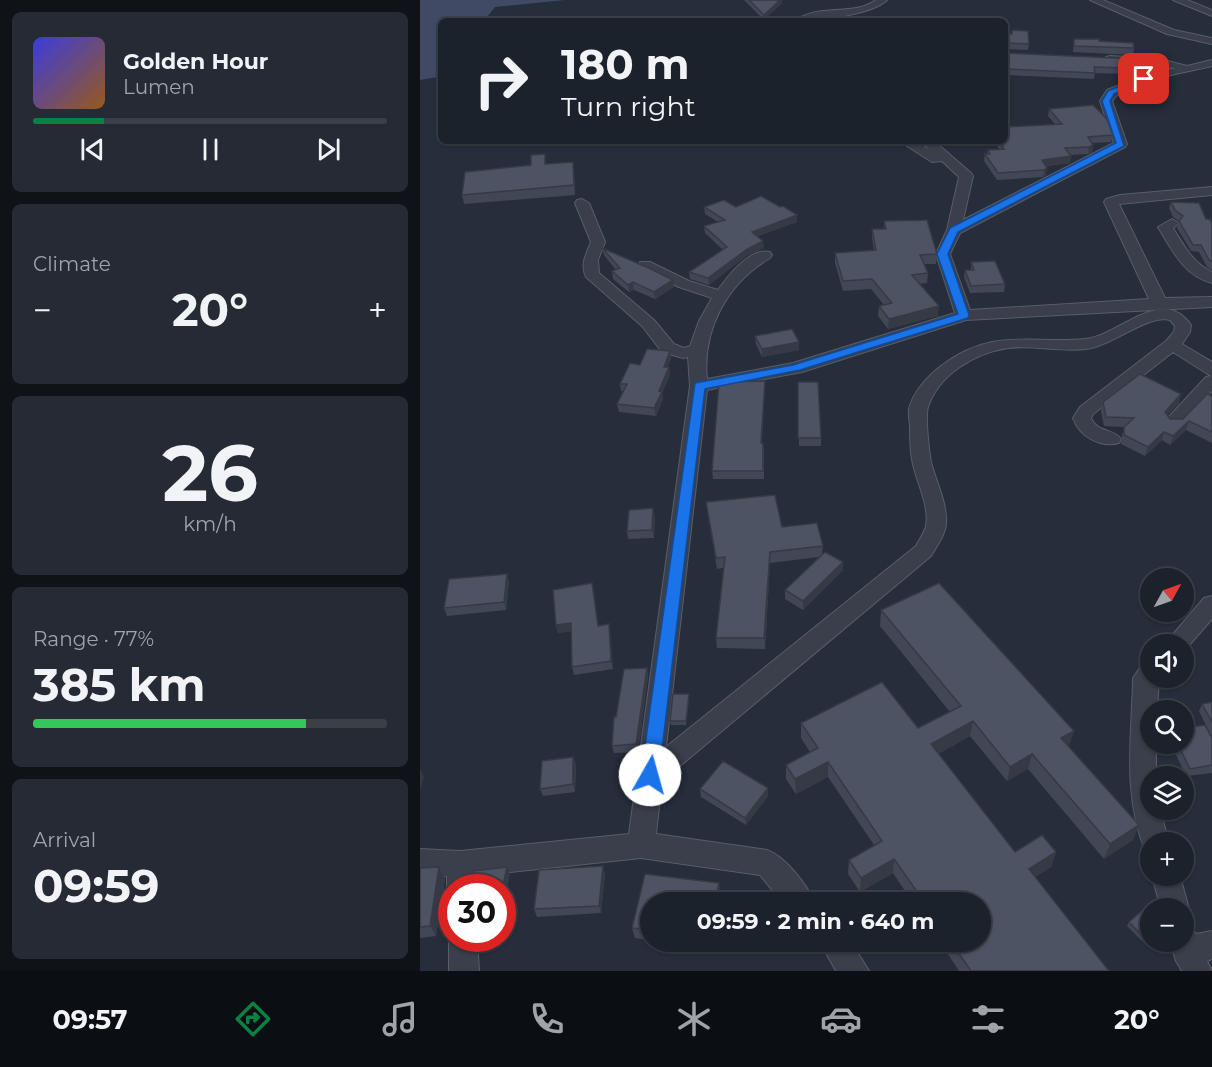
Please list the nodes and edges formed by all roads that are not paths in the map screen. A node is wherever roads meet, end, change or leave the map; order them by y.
1 (882, 0) edge
2 (1095, 0) edge
3 (1178, 0) edge
4 (1212, 13) edge
5 (805, 18) edge
6 (1212, 41) edge
7 (1102, 58) edge
8 (1212, 63) edge
9 (1191, 67) junction
10 (910, 144) edge
11 (930, 144) edge
12 (966, 176) junction
13 (1212, 191) edge
14 (582, 203) dead end
15 (1172, 223) dead end
16 (954, 230) junction
17 (765, 255) dead end
18 (645, 265) edge
19 (1212, 278) edge
20 (720, 296) junction
21 (1212, 302) edge
22 (1159, 303) junction
23 (964, 315) junction
24 (1172, 345) junction
25 (697, 350) junction
26 (1212, 371) edge
27 (1212, 381) edge
28 (699, 386) junction
29 (1173, 422) edge
30 (1112, 439) dead end
31 (1212, 604) edge
32 (1185, 634) edge
33 (1145, 688) edge
34 (650, 775) junction
35 (1153, 832) edge
36 (642, 845) junction
37 (420, 862) edge
38 (455, 874) edge
39 (473, 874) edge
40 (792, 892) edge
41 (463, 952) edge
42 (841, 952) edge
43 (464, 971) edge
44 (855, 971) edge

1 - 5 street
2 - 6 street
3 - 4 street
7 - 9 street
8 - 9 street
9 - 16 street
10 - 12 street
11 - 12 street
12 - 16 street
13 - 22 street
14 - 25 street
15 - 19 street
16 - 23 street
17 - 20 street
18 - 20 street
20 - 25 street
21 - 22 street
22 - 23 street
23 - 28 street
24 - 26 street
24 - 30 street
24 - 34 street
25 - 28 street
27 - 29 street
28 - 34 street
31 - 32 street
33 - 35 street
34 - 36 street
36 - 39 street
36 - 40 street
37 - 38 street
41 - 43 street
42 - 44 street

